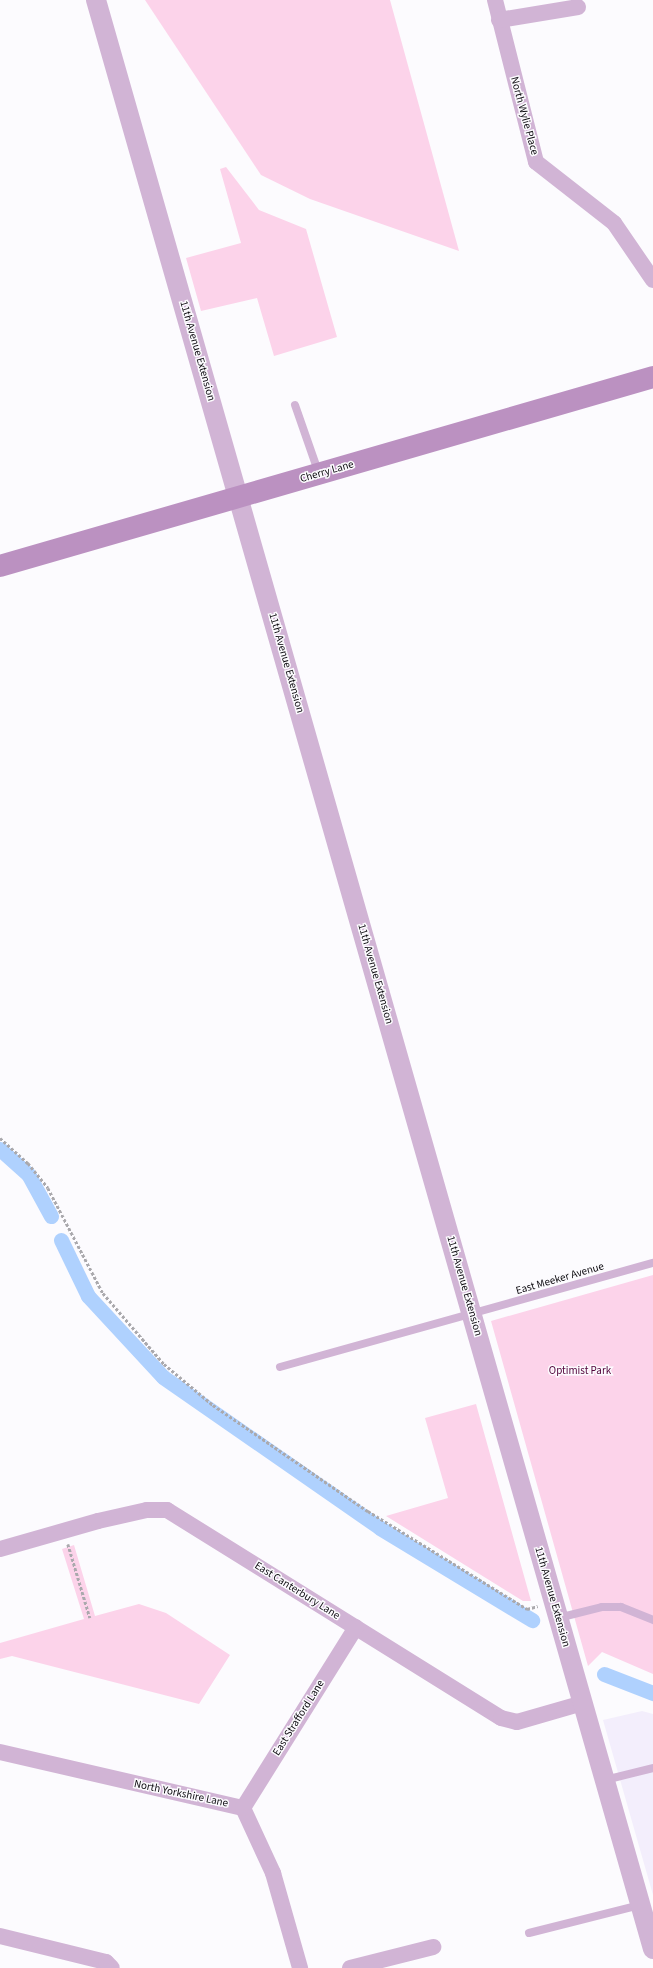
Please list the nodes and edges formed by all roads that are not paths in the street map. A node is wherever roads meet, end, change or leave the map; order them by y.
1 (96, 0) edge
2 (495, 0) edge
3 (578, 7) dead end
4 (499, 20) junction
5 (653, 280) edge
6 (653, 377) edge
7 (295, 405) dead end
8 (319, 475) junction
9 (239, 498) junction
10 (0, 566) edge
11 (653, 1263) edge
12 (473, 1316) junction
13 (280, 1367) dead end
14 (0, 1548) edge
15 (555, 1610) junction
16 (653, 1620) edge
17 (356, 1627) junction
18 (583, 1703) junction
19 (0, 1752) edge
20 (653, 1768) edge
21 (605, 1780) junction
22 (243, 1808) junction
23 (640, 1905) junction
24 (529, 1933) dead end
25 (0, 1936) edge
26 (652, 1940) edge
27 (433, 1946) dead end
28 (112, 1968) edge
29 (300, 1968) edge
30 (350, 1968) edge

1 - 9 street, 11th Avenue Extension
2 - 4 street, North Wylie Place
3 - 4 street
4 - 5 street, North Wylie Place
6 - 8 main road, Cherry Lane
7 - 8 lane
8 - 9 main road, Cherry Lane
9 - 10 main road, Cherry Lane
9 - 12 street, 11th Avenue Extension
11 - 12 lane, East Meeker Avenue
12 - 13 lane, East Meeker Avenue
12 - 15 street, 11th Avenue Extension
14 - 17 street, East Canterbury Lane
15 - 16 lane
15 - 18 street, 11th Avenue Extension
17 - 18 street, East Canterbury Lane
17 - 22 street, East Strafford Lane
18 - 21 street, 11th Avenue Extension
19 - 22 street, North Yorkshire Lane
20 - 21 lane
21 - 23 street, 11th Avenue Extension
22 - 29 street, North Yorkshire Lane
23 - 24 lane
23 - 26 street, 11th Avenue Extension
25 - 28 street
27 - 30 street

